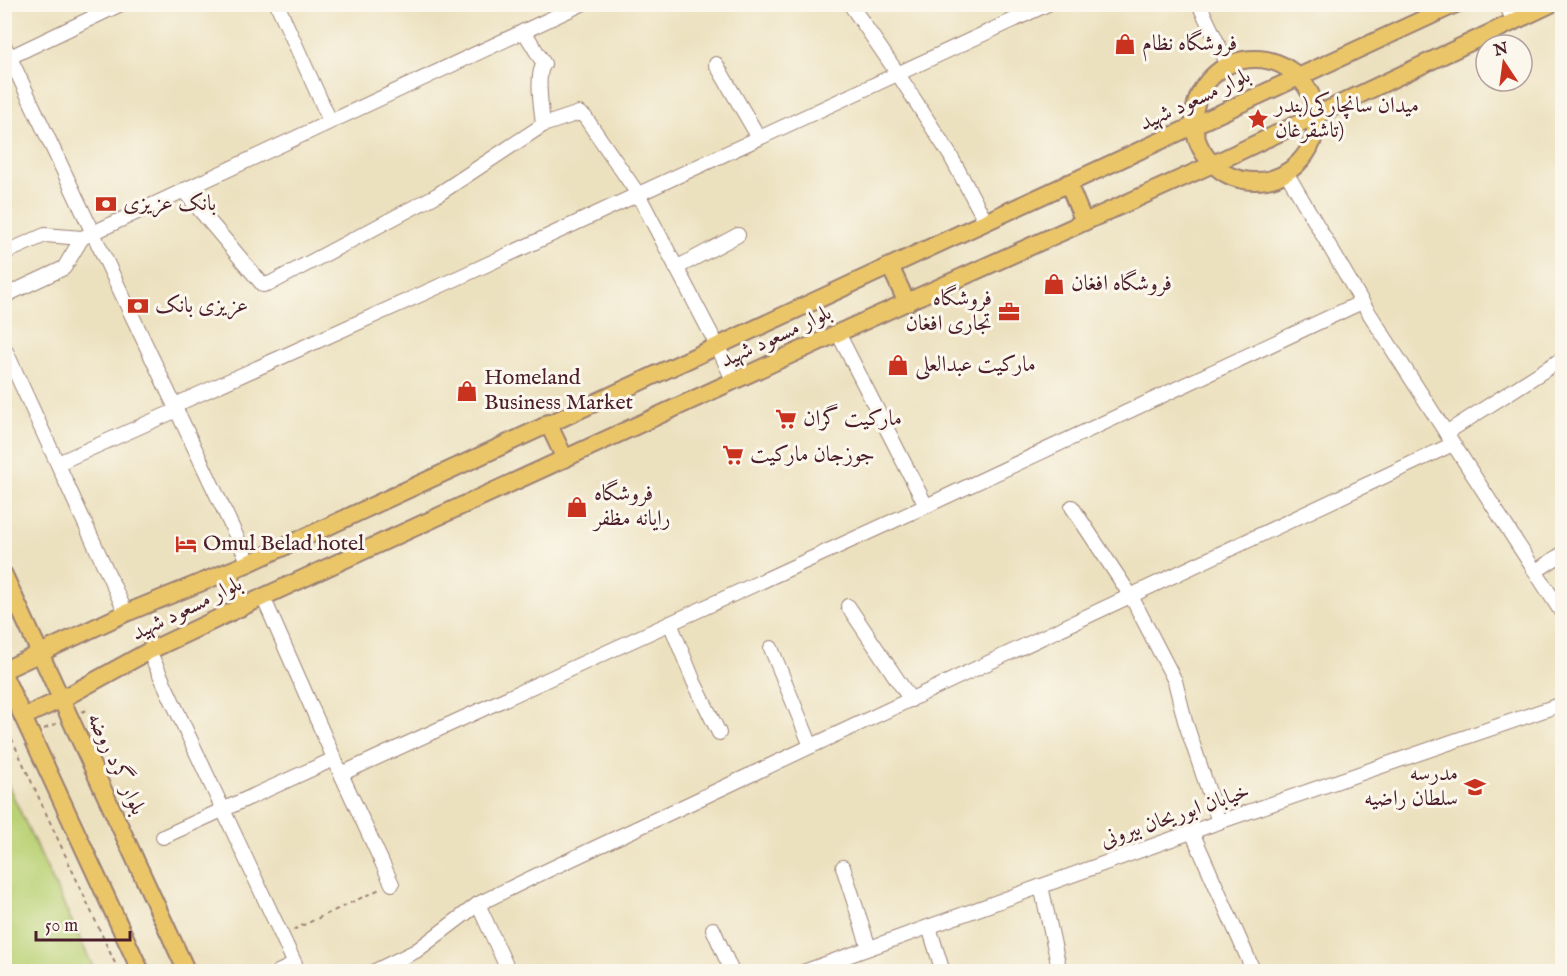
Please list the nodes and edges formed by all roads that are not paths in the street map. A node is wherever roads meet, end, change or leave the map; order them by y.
1 (121, 4) edge
2 (277, 4) edge
3 (582, 4) edge
4 (850, 4) edge
5 (1048, 4) edge
6 (1198, 4) edge
7 (1456, 4) edge
8 (1506, 4) edge
9 (1551, 4) edge
10 (565, 8) edge
11 (1514, 22) junction
12 (524, 31) junction
13 (7, 51) edge
14 (716, 64) dead end
15 (1228, 65) junction
16 (898, 74) junction
17 (1299, 77) junction
18 (1316, 115) junction
19 (330, 121) junction
20 (1194, 124) junction
21 (543, 125) junction
22 (759, 138) junction
23 (1213, 164) junction
24 (1286, 172) junction
25 (1068, 183) junction
26 (183, 190) junction
27 (638, 194) junction
28 (986, 222) junction
29 (1084, 222) junction
30 (88, 235) junction
31 (738, 235) dead end
32 (4, 253) edge
33 (890, 266) junction
34 (676, 268) junction
35 (4, 296) edge
36 (1362, 302) junction
37 (906, 303) junction
38 (838, 333) junction
39 (4, 347) edge
40 (718, 347) junction
41 (1563, 359) edge
42 (734, 382) junction
43 (176, 407) junction
44 (548, 423) junction
45 (1450, 438) junction
46 (565, 459) junction
47 (58, 463) junction
48 (926, 506) junction
49 (1072, 507) dead end
50 (1563, 554) edge
51 (249, 563) junction
52 (1536, 571) junction
53 (228, 572) junction
54 (4, 575) edge
55 (1131, 596) junction
56 (263, 597) junction
57 (848, 606) dead end
58 (242, 607) junction
59 (126, 613) junction
60 (1563, 613) edge
61 (670, 623) junction
62 (771, 648) dead end
63 (149, 651) junction
64 (40, 652) junction
65 (4, 670) edge
66 (4, 676) edge
67 (62, 699) junction
68 (911, 700) junction
69 (1563, 704) edge
70 (23, 717) junction
71 (719, 733) dead end
72 (811, 746) junction
73 (334, 759) junction
74 (340, 774) junction
75 (223, 809) junction
76 (1219, 822) junction
77 (1192, 832) junction
78 (163, 837) dead end
79 (843, 867) dead end
80 (392, 884) road end
81 (1041, 886) junction
82 (478, 904) junction
83 (929, 927) junction
84 (713, 929) dead end
85 (869, 948) junction
86 (141, 972) edge
87 (188, 972) edge
88 (278, 972) edge
89 (373, 972) edge
90 (509, 972) edge
91 (732, 972) edge
92 (803, 972) edge
93 (943, 972) edge
94 (1060, 972) edge
95 (1254, 972) edge

1 - 13 street
2 - 19 street
3 - 10 street
4 - 16 street
5 - 16 street
6 - 15 street
7 - 17 main road, بلوار مسعود شهید
8 - 11 street
9 - 11 main road, بلوار مسعود شهید
10 - 12 street
11 - 18 main road, بلوار مسعود شهید
12 - 19 street
12 - 21 street
13 - 30 street
14 - 22 street
15 - 17 main road
15 - 20 main road
16 - 22 street
16 - 28 street
17 - 18 main road
17 - 20 main road, بلوار مسعود شهید
18 - 23 main road, بلوار مسعود شهید
18 - 24 main road
19 - 26 street
20 - 23 main road
20 - 25 main road, بلوار مسعود شهید
21 - 26 street
21 - 27 street
22 - 27 street
23 - 24 main road
23 - 29 main road, بلوار مسعود شهید
24 - 36 street
25 - 28 main road, بلوار مسعود شهید
25 - 29 main road
26 - 30 street
27 - 34 street
27 - 43 street
28 - 33 main road, بلوار مسعود شهید
29 - 37 main road, بلوار مسعود شهید
30 - 32 street
30 - 35 street
30 - 43 street
31 - 34 street
33 - 37 main road
33 - 40 main road, بلوار مسعود شهید
34 - 40 street
36 - 45 street
36 - 48 street
37 - 38 main road, بلوار مسعود شهید
38 - 42 main road, بلوار مسعود شهید
38 - 48 street
39 - 47 street
40 - 42 street
40 - 44 main road, بلوار مسعود شهید
41 - 45 street
42 - 46 main road, بلوار مسعود شهید
43 - 47 street
43 - 51 street
44 - 46 main road
44 - 51 main road, بلوار مسعود شهید
45 - 52 street
45 - 55 street
46 - 56 main road, بلوار مسعود شهید
47 - 59 street
48 - 61 street
49 - 55 street
50 - 52 street
51 - 53 main road, بلوار مسعود شهید
52 - 60 street
53 - 58 main road
53 - 59 main road, بلوار مسعود شهید
54 - 64 main road, بلوار گرد روضه
55 - 68 street
55 - 76 street
56 - 58 main road, بلوار مسعود شهید
56 - 73 street
57 - 68 street
58 - 63 main road, بلوار مسعود شهید
59 - 64 main road, بلوار مسعود شهید
61 - 71 street
61 - 74 street
62 - 72 street
63 - 67 main road, بلوار مسعود شهید
63 - 75 street
64 - 65 main road, بلوار مسعود شهید
64 - 67 main road, بلوار گرد روضه
66 - 70 main road
67 - 70 main road, بلوار مسعود شهید
67 - 87 main road, بلوار گرد روضه
68 - 72 street
69 - 76 street, خیابان ابوریحان بیرونی
70 - 86 main road
72 - 82 street
73 - 74 street
73 - 75 street
74 - 80 street
75 - 78 street
75 - 88 street
76 - 77 street, خیابان ابوریحان بیرونی
77 - 81 street, خیابان ابوریحان بیرونی
77 - 95 street
79 - 85 street
81 - 83 street, خیابان ابوریحان بیرونی
81 - 94 street
82 - 89 street
82 - 90 street
83 - 85 street, خیابان ابوریحان بیرونی
83 - 93 street
84 - 91 street
85 - 92 street, خیابان ابوریحان بیرونی

